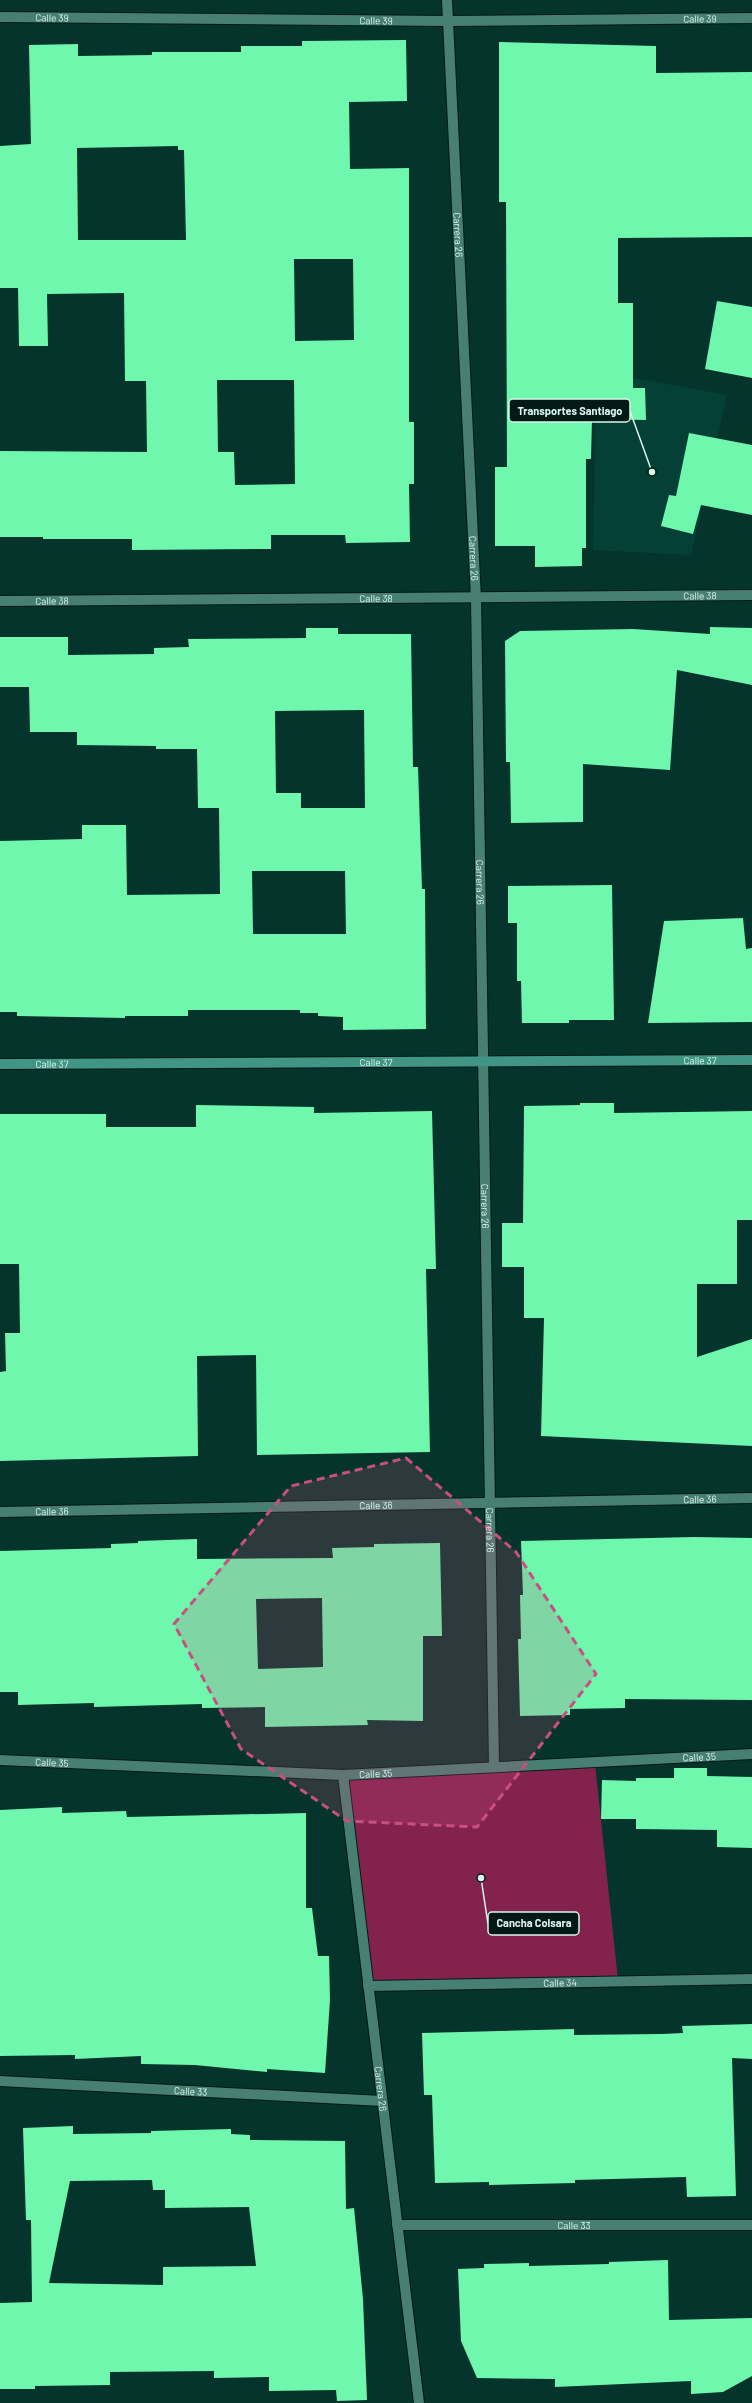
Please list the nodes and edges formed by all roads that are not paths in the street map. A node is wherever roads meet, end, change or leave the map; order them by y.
1 (447, 0) edge
2 (0, 17) edge
3 (752, 18) edge
4 (447, 21) junction
5 (752, 596) edge
6 (476, 599) junction
7 (0, 600) edge
8 (752, 1060) edge
9 (483, 1063) junction
10 (0, 1064) edge
11 (752, 1498) edge
12 (490, 1503) junction
13 (0, 1512) edge
14 (752, 1754) edge
15 (0, 1760) edge
16 (494, 1766) junction
17 (343, 1775) junction
18 (752, 1979) edge
19 (368, 1986) junction
20 (0, 2081) edge
21 (382, 2101) junction
22 (397, 2225) junction
23 (752, 2226) edge
24 (418, 2403) edge

1 - 4 street, Carrera 26
2 - 4 street, Calle 39
3 - 4 street, Calle 39
4 - 6 street, Carrera 26
5 - 6 street, Calle 38
6 - 7 street, Calle 38
6 - 9 street, Carrera 26
8 - 9 street, Calle 37
9 - 10 street, Calle 37
9 - 12 street, Carrera 26
11 - 12 street, Calle 36
12 - 13 street, Calle 36
12 - 16 street, Carrera 26
14 - 16 street, Calle 35
15 - 17 street, Calle 35
16 - 17 street, Calle 35
17 - 19 street, Carrera 26
18 - 19 street, Calle 34
19 - 21 street, Carrera 26
20 - 21 street, Calle 33
21 - 22 street, Carrera 26
22 - 23 street, Calle 33
22 - 24 street, Carrera 26

